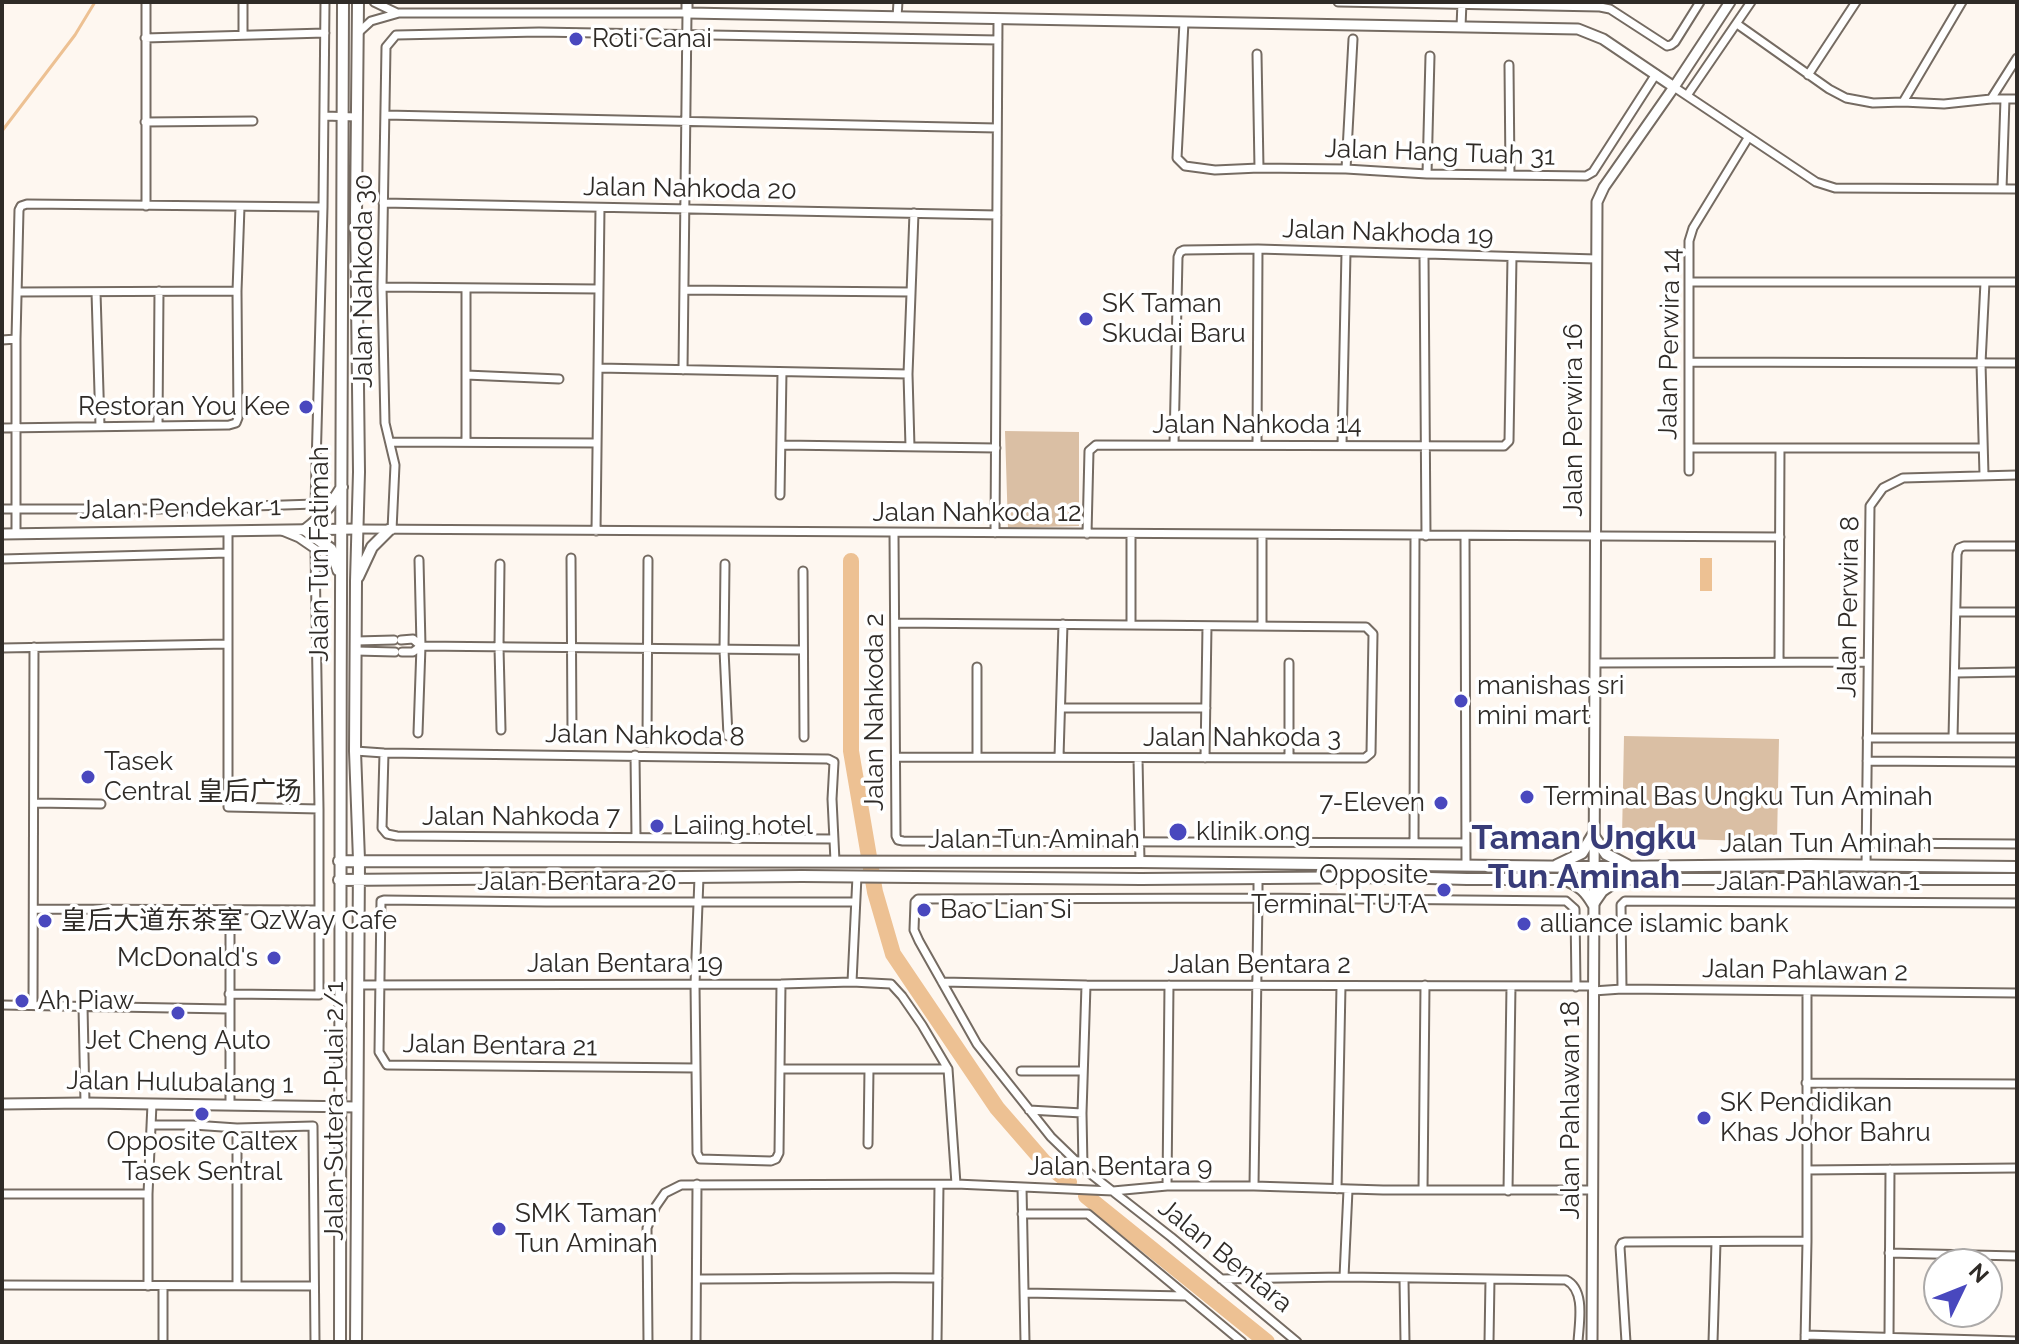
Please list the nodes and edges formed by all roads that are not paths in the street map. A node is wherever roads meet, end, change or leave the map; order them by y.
1 (146, 2) edge
2 (243, 2) edge
3 (325, 2) edge
4 (343, 2) edge
5 (358, 2) edge
6 (374, 2) edge
7 (480, 2) edge
8 (687, 2) edge
9 (898, 2) edge
10 (1338, 2) edge
11 (1700, 2) edge
12 (1730, 2) edge
13 (1751, 2) edge
14 (1856, 2) edge
15 (1962, 2) edge
16 (1462, 4) edge
17 (1548, 4) edge
18 (481, 12) junction
19 (399, 13) junction
20 (687, 13) junction
21 (897, 17) junction
22 (998, 19) junction
23 (1184, 22) junction
24 (1737, 24) junction
25 (1461, 27) junction
26 (325, 33) junction
27 (687, 33) junction
28 (358, 34) junction
29 (243, 35) junction
30 (145, 38) junction
31 (1353, 39) dead end
32 (998, 40) junction
33 (1257, 54) dead end
34 (1430, 56) dead end
35 (2017, 58) edge
36 (1509, 65) dead end
37 (1656, 74) junction
38 (1808, 75) junction
39 (1674, 87) junction
40 (1688, 94) junction
41 (1991, 99) junction
42 (2005, 99) junction
43 (2017, 99) edge
44 (1903, 102) junction
45 (385, 115) junction
46 (324, 116) junction
47 (343, 117) junction
48 (357, 117) junction
49 (253, 121) dead end
50 (145, 122) junction
51 (686, 122) junction
52 (997, 128) junction
53 (1748, 138) junction
54 (1259, 168) junction
55 (1346, 169) junction
56 (1427, 174) junction
57 (1510, 174) junction
58 (2002, 189) junction
59 (2017, 189) edge
60 (383, 203) junction
61 (146, 206) junction
62 (240, 207) junction
63 (323, 207) junction
64 (600, 208) junction
65 (685, 208) junction
66 (914, 213) junction
67 (997, 215) junction
68 (1258, 249) junction
69 (1346, 252) junction
70 (1424, 255) junction
71 (1512, 257) junction
72 (1596, 259) junction
73 (1689, 282) junction
74 (1985, 282) junction
75 (2017, 282) edge
76 (382, 287) junction
77 (466, 288) junction
78 (599, 289) junction
79 (684, 290) junction
80 (159, 291) junction
81 (237, 291) junction
82 (18, 292) junction
83 (96, 292) junction
84 (911, 292) junction
85 (16, 339) junction
86 (2, 340) edge
87 (1689, 362) junction
88 (1981, 363) junction
89 (2017, 363) edge
90 (598, 368) junction
91 (683, 370) junction
92 (782, 372) junction
93 (908, 374) junction
94 (466, 375) junction
95 (559, 379) dead end
96 (100, 426) junction
97 (158, 426) junction
98 (2, 428) edge
99 (15, 428) junction
100 (390, 442) junction
101 (466, 442) junction
102 (597, 443) junction
103 (1174, 444) junction
104 (782, 445) junction
105 (1257, 445) junction
106 (1342, 445) junction
107 (1426, 446) junction
108 (910, 447) junction
109 (996, 448) junction
110 (1689, 448) junction
111 (1780, 448) junction
112 (1983, 448) junction
113 (1689, 471) dead end
114 (1984, 475) junction
115 (2017, 475) edge
116 (343, 485) junction
117 (780, 495) dead end
118 (2, 509) edge
119 (16, 509) junction
120 (343, 529) junction
121 (358, 529) junction
122 (280, 530) junction
123 (305, 530) junction
124 (391, 530) junction
125 (228, 531) junction
126 (596, 531) junction
127 (16, 533) junction
128 (894, 533) junction
129 (995, 533) junction
130 (2, 534) edge
131 (1087, 534) junction
132 (1131, 534) junction
133 (1262, 535) junction
134 (1415, 536) junction
135 (1426, 536) junction
136 (1465, 536) junction
137 (1595, 536) junction
138 (1780, 537) junction
139 (2017, 546) edge
140 (228, 553) junction
141 (571, 558) dead end
142 (2, 559) edge
143 (419, 560) dead end
144 (648, 560) dead end
145 (500, 564) dead end
146 (725, 564) dead end
147 (803, 571) dead end
148 (342, 581) junction
149 (356, 581) junction
150 (1956, 612) junction
151 (2017, 612) edge
152 (895, 623) junction
153 (1063, 624) junction
154 (1131, 625) junction
155 (1207, 626) junction
156 (1262, 626) junction
157 (228, 644) junction
158 (356, 646) junction
159 (421, 646) junction
160 (572, 646) junction
161 (34, 647) junction
162 (499, 647) junction
163 (2, 648) edge
164 (647, 649) junction
165 (724, 650) junction
166 (803, 650) junction
167 (1779, 662) junction
168 (1868, 662) junction
169 (1289, 663) dead end
170 (1596, 663) junction
171 (977, 667) dead end
172 (2017, 672) edge
173 (1955, 673) junction
174 (341, 689) junction
175 (1061, 708) junction
176 (1206, 708) junction
177 (501, 730) dead end
178 (418, 733) dead end
179 (572, 733) dead end
180 (728, 736) dead end
181 (804, 737) dead end
182 (1867, 738) junction
183 (1953, 738) junction
184 (2017, 738) edge
185 (647, 742) dead end
186 (355, 751) junction
187 (384, 753) junction
188 (635, 755) junction
189 (896, 757) junction
190 (977, 757) junction
191 (1059, 757) junction
192 (1138, 758) junction
193 (1205, 758) junction
194 (1289, 758) junction
195 (1867, 761) junction
196 (2017, 762) edge
197 (34, 803) junction
198 (101, 804) dead end
199 (319, 809) junction
200 (1593, 835) junction
201 (636, 837) junction
202 (834, 839) junction
203 (1140, 842) junction
204 (1414, 843) junction
205 (1466, 843) junction
206 (1866, 843) junction
207 (2017, 844) edge
208 (359, 860) junction
209 (339, 861) junction
210 (835, 861) junction
211 (1140, 862) junction
212 (1466, 865) junction
213 (1555, 866) junction
214 (1634, 867) junction
215 (1866, 867) junction
216 (2017, 867) edge
217 (1593, 873) junction
218 (857, 876) junction
219 (699, 877) junction
220 (1258, 878) junction
221 (1562, 878) junction
222 (1620, 878) junction
223 (2017, 879) edge
224 (339, 880) junction
225 (359, 880) junction
226 (1258, 898) junction
227 (855, 902) junction
228 (697, 903) junction
229 (2017, 903) edge
230 (1593, 904) junction
231 (34, 909) junction
232 (230, 909) junction
233 (319, 910) junction
234 (852, 982) junction
235 (942, 982) junction
236 (379, 984) junction
237 (695, 984) junction
238 (781, 984) junction
239 (358, 985) junction
240 (1086, 985) junction
241 (1169, 985) junction
242 (1257, 985) junction
243 (1425, 985) junction
244 (1341, 986) junction
245 (1511, 986) junction
246 (1576, 987) junction
247 (1594, 989) junction
248 (1622, 989) junction
249 (1807, 991) junction
250 (2017, 993) edge
251 (229, 994) junction
252 (2, 1005) edge
253 (33, 1005) junction
254 (83, 1006) junction
255 (229, 1009) junction
256 (696, 1068) junction
257 (781, 1069) junction
258 (869, 1069) junction
259 (948, 1069) junction
260 (1021, 1071) dead end
261 (1083, 1071) junction
262 (1806, 1083) junction
263 (2017, 1084) edge
264 (85, 1103) junction
265 (2, 1104) edge
266 (152, 1104) junction
267 (230, 1105) junction
268 (340, 1106) junction
269 (357, 1107) junction
270 (1029, 1110) junction
271 (1082, 1113) junction
272 (151, 1125) junction
273 (237, 1128) junction
274 (868, 1144) dead end
275 (1083, 1168) junction
276 (2017, 1168) edge
277 (1890, 1169) junction
278 (1807, 1170) junction
279 (697, 1184) junction
280 (956, 1184) junction
281 (939, 1185) junction
282 (1167, 1186) junction
283 (1254, 1186) junction
284 (1022, 1187) junction
285 (1337, 1189) junction
286 (1348, 1190) junction
287 (1423, 1190) junction
288 (1593, 1190) junction
289 (1113, 1191) junction
290 (1508, 1191) junction
291 (2, 1194) edge
292 (148, 1194) junction
293 (1022, 1214) junction
294 (1807, 1241) junction
295 (1716, 1242) junction
296 (1889, 1253) junction
297 (2017, 1256) edge
298 (1344, 1277) junction
299 (938, 1278) junction
300 (697, 1279) junction
301 (1221, 1279) junction
302 (1404, 1279) junction
303 (1490, 1279) junction
304 (2, 1285) edge
305 (237, 1285) junction
306 (148, 1286) junction
307 (163, 1286) junction
308 (314, 1286) junction
309 (1024, 1293) junction
310 (1186, 1296) junction
311 (1889, 1337) junction
312 (1805, 1338) edge
313 (2017, 1341) edge
314 (163, 1342) edge
315 (315, 1342) edge
316 (340, 1342) edge
317 (356, 1342) edge
318 (648, 1342) edge
319 (696, 1342) edge
320 (937, 1342) edge
321 (1025, 1342) edge
322 (1242, 1342) edge
323 (1297, 1342) edge
324 (1405, 1342) edge
325 (1489, 1342) edge
326 (1578, 1342) edge
327 (1592, 1342) edge
328 (1626, 1342) edge
329 (1713, 1342) edge

1 - 30 street
2 - 29 street
3 - 26 street
4 - 47 main road, Jalan Tun Fatimah
5 - 28 main road, Jalan Tun Fatimah
6 - 19 street
7 - 18 street
8 - 20 street
9 - 21 street
10 - 16 street
11 - 17 street
12 - 39 street, Jalan Perwira 16
13 - 24 street
14 - 38 street
15 - 44 street
16 - 17 street
16 - 25 street
18 - 19 street
18 - 20 street
19 - 28 street
20 - 21 street
20 - 27 street
21 - 22 street
22 - 23 street
22 - 32 street
23 - 25 street
23 - 54 street, Jalan Hang Tuah 31
24 - 38 street
24 - 40 street
25 - 37 street
26 - 29 street
26 - 46 street
27 - 32 street
27 - 45 street, Jalan Nahkoda 30
27 - 51 street
28 - 48 main road, Jalan Tun Fatimah
29 - 30 street
30 - 50 street
31 - 55 street
32 - 52 street
33 - 54 street
34 - 56 street
35 - 41 street
36 - 57 street
37 - 39 street
37 - 57 street, Jalan Hang Tuah 31
38 - 44 street
39 - 40 street
39 - 72 street, Jalan Perwira 16
40 - 53 street
41 - 42 street
41 - 44 street
42 - 43 street
42 - 58 street
45 - 51 street
45 - 60 street, Jalan Nahkoda 30
46 - 47 street
46 - 63 street
47 - 48 street
47 - 116 main road, Jalan Tun Fatimah
48 - 121 main road, Jalan Tun Fatimah
49 - 50 street
50 - 61 street
51 - 52 street
51 - 65 street
52 - 67 street
53 - 58 street
53 - 73 street, Jalan Perwira 14
54 - 55 street, Jalan Hang Tuah 31
55 - 56 street, Jalan Hang Tuah 31
56 - 57 street, Jalan Hang Tuah 31
58 - 59 street
60 - 64 street, Jalan Nahkoda 20
60 - 76 street, Jalan Nahkoda 30
61 - 62 street
61 - 82 street
62 - 63 street
62 - 81 street
63 - 119 street
64 - 65 street, Jalan Nahkoda 20
64 - 78 street
65 - 66 street, Jalan Nahkoda 20
65 - 79 street
66 - 67 street, Jalan Nahkoda 20
66 - 84 street
67 - 109 street
68 - 69 street, Jalan Nakhoda 19
68 - 103 street, Jalan Nakhoda 19
68 - 105 street
69 - 70 street, Jalan Nakhoda 19
69 - 106 street
70 - 71 street, Jalan Nakhoda 19
70 - 107 street
71 - 72 street, Jalan Nakhoda 19
71 - 107 street, Jalan Nahkoda 14
72 - 137 street, Jalan Perwira 16
73 - 74 street
73 - 87 street, Jalan Perwira 14
74 - 75 street
74 - 88 street
76 - 77 street
76 - 100 street, Jalan Nahkoda 30
77 - 78 street
77 - 94 street
78 - 90 street
79 - 84 street
79 - 91 street
80 - 81 street
80 - 83 street
80 - 97 street
81 - 97 street
82 - 83 street
82 - 85 street
83 - 96 street
84 - 93 street
85 - 86 street
85 - 99 street
87 - 88 street
87 - 110 street, Jalan Perwira 14
88 - 89 street
88 - 112 street
90 - 91 street
90 - 102 street
91 - 92 street
92 - 93 street
92 - 104 street
93 - 108 street
94 - 95 street
94 - 101 street
96 - 97 street
96 - 99 street
98 - 99 street
99 - 119 street
100 - 101 street
100 - 124 street, Jalan Nahkoda 30
101 - 102 street
102 - 126 street
103 - 105 street, Jalan Nahkoda 14
103 - 131 street, Jalan Nahkoda 14
104 - 108 street
104 - 117 street
105 - 106 street, Jalan Nahkoda 14
106 - 107 street, Jalan Nahkoda 14
107 - 135 street
108 - 109 street
109 - 129 street
110 - 111 street
110 - 113 street, Jalan Perwira 14
111 - 112 street
111 - 138 street
112 - 114 street
114 - 115 street, Jalan Perwira 8
114 - 168 street, Jalan Perwira 8
116 - 120 main road, Jalan Tun Fatimah
116 - 123 main road
118 - 119 street
119 - 127 street
120 - 121 street, Jalan Pendekar 1
120 - 123 street, Jalan Pendekar 1
120 - 148 main road, Jalan Tun Fatimah
121 - 124 street, Jalan Nahkoda 12
121 - 149 main road, Jalan Tun Fatimah
122 - 123 street, Jalan Pendekar 1
122 - 125 street, Jalan Pendekar 1
122 - 199 street
123 - 148 main road
124 - 126 street, Jalan Nahkoda 12
124 - 149 main road
125 - 127 street, Jalan Pendekar 1
125 - 140 street
126 - 128 street, Jalan Nahkoda 12
127 - 130 street, Jalan Pendekar 1
128 - 129 street, Jalan Nahkoda 12
128 - 152 street, Jalan Nahkoda 2
129 - 131 street, Jalan Nahkoda 12
131 - 132 street, Jalan Nahkoda 12
132 - 133 street, Jalan Nahkoda 12
132 - 154 street
133 - 134 street, Jalan Nahkoda 12
133 - 156 street
134 - 135 street, Jalan Nahkoda 12
134 - 204 street
135 - 136 street, Jalan Nahkoda 12
136 - 137 street, Jalan Nahkoda 12
136 - 205 street
137 - 138 street, Jalan Nahkoda 12
137 - 170 street, Jalan Perwira 16
138 - 167 street
139 - 150 street
140 - 142 street
140 - 157 street
141 - 160 street
143 - 159 street
144 - 164 street
145 - 162 street
146 - 165 street
147 - 166 street
148 - 174 main road, Jalan Tun Fatimah
149 - 158 main road, Jalan Tun Fatimah
150 - 151 street
150 - 173 street
152 - 153 street, Jalan Nahkoda 3
152 - 189 street, Jalan Nahkoda 2
153 - 154 street, Jalan Nahkoda 3
153 - 175 street
154 - 155 street, Jalan Nahkoda 3
155 - 156 street, Jalan Nahkoda 3
155 - 176 street
156 - 194 street, Jalan Nahkoda 3
157 - 161 street
157 - 199 street
158 - 159 street
158 - 159 street
158 - 174 main road
158 - 186 main road, Jalan Tun Fatimah
159 - 162 street
159 - 178 street
160 - 162 street
160 - 164 street
160 - 179 street
161 - 163 street
161 - 197 street
162 - 177 street
164 - 165 street
164 - 185 street
165 - 166 street
165 - 180 street
166 - 181 street
167 - 168 street
167 - 170 street
168 - 182 street, Jalan Perwira 8
169 - 194 street
170 - 200 street, Jalan Perwira 16
171 - 190 street
172 - 173 street
173 - 183 street
174 - 209 main road, Jalan Tun Fatimah
175 - 176 street
175 - 191 street
176 - 193 street
182 - 183 street
182 - 195 street, Jalan Perwira 8
183 - 184 street
186 - 187 street, Jalan Nahkoda 8
186 - 208 main road, Jalan Tun Fatimah
187 - 188 street, Jalan Nahkoda 8
187 - 201 street, Jalan Nahkoda 7
188 - 201 street
188 - 202 street, Jalan Nahkoda 8
189 - 190 street, Jalan Nahkoda 3
189 - 203 street, Jalan Nahkoda 2
190 - 191 street, Jalan Nahkoda 3
191 - 192 street, Jalan Nahkoda 3
192 - 193 street, Jalan Nahkoda 3
192 - 203 street
193 - 194 street, Jalan Nahkoda 3
195 - 196 street
195 - 206 street, Jalan Perwira 8
197 - 198 street
197 - 231 street
199 - 233 street
200 - 213 main road
200 - 214 main road
200 - 217 street, Jalan Perwira 16
201 - 202 street, Jalan Nahkoda 7
202 - 210 street, Jalan Nahkoda 8
203 - 204 street, Jalan Nahkoda 2
203 - 211 street
204 - 205 street, Jalan Nahkoda 2
205 - 212 street
206 - 207 street
206 - 215 street, Jalan Perwira 8
208 - 209 main road, Jalan Tun Aminah
208 - 210 main road, Jalan Tun Aminah
208 - 225 main road, Jalan Tun Fatimah
209 - 224 main road, Jalan Tun Fatimah
210 - 211 main road, Jalan Tun Aminah
211 - 212 main road, Jalan Tun Aminah
212 - 213 main road, Jalan Tun Aminah
213 - 217 main road, Jalan Tun Aminah
214 - 215 main road, Jalan Tun Aminah
214 - 217 main road, Jalan Tun Aminah
215 - 216 main road, Jalan Tun Aminah
217 - 221 main road, Jalan Tun Aminah
217 - 222 main road, Jalan Tun Aminah
217 - 230 street, Jalan Pahlawan 18
218 - 219 main road, Jalan Tun Aminah
218 - 220 main road, Jalan Tun Aminah
218 - 227 street
219 - 225 main road, Jalan Tun Aminah
219 - 228 street
220 - 221 main road, Jalan Tun Aminah
220 - 226 street
221 - 230 main road
222 - 223 main road, Jalan Tun Aminah
222 - 230 main road
224 - 225 main road, Jalan Tun Aminah
224 - 268 main road, Jalan Tun Fatimah
225 - 239 main road, Jalan Sutera Pulai 2/1
226 - 235 street, Jalan Bentara
226 - 242 street
226 - 246 street
227 - 228 street, Jalan Bentara 20
227 - 234 street
228 - 236 street, Jalan Bentara 20
228 - 237 street
229 - 248 street, Jalan Pahlawan 1
230 - 247 street, Jalan Pahlawan 18
231 - 232 street
231 - 253 street
232 - 233 street
232 - 251 street
233 - 251 street
234 - 238 street, Jalan Bentara 19
234 - 259 street, Jalan Bentara 19
235 - 240 street, Jalan Bentara 2
235 - 270 street, Jalan Bentara
236 - 237 street, Jalan Bentara 19
236 - 239 street, Jalan Bentara 19
236 - 256 street, Jalan Bentara 21
237 - 238 street, Jalan Bentara 19
237 - 256 street
238 - 257 street
239 - 269 main road, Jalan Sutera Pulai 2/1
240 - 241 street, Jalan Bentara 2
240 - 261 street
241 - 242 street, Jalan Bentara 2
241 - 282 street
242 - 244 street, Jalan Bentara 2
242 - 283 street
243 - 244 street, Jalan Bentara 2
243 - 245 street, Jalan Bentara 2
243 - 287 street
244 - 285 street
245 - 246 street, Jalan Bentara 2
245 - 290 street
246 - 247 street, Jalan Bentara 2
247 - 248 street, Jalan Pahlawan 2
247 - 288 street, Jalan Pahlawan 18
248 - 249 street, Jalan Pahlawan 2
249 - 250 street, Jalan Pahlawan 2
249 - 262 street
251 - 255 street
252 - 253 street
253 - 254 street
254 - 255 street
254 - 264 street
255 - 267 street
256 - 257 street
257 - 258 street
258 - 259 street
258 - 274 street
259 - 280 street
260 - 261 street
261 - 271 street
262 - 263 street
262 - 278 street
264 - 265 street, Jalan Hulubalang 1
264 - 266 street, Jalan Hulubalang 1
266 - 267 street, Jalan Hulubalang 1
266 - 272 street
267 - 268 street, Jalan Hulubalang 1
268 - 269 street, Jalan Hulubalang 1
268 - 316 main road, Jalan Tun Fatimah
269 - 317 main road, Jalan Sutera Pulai 2/1
270 - 271 street
270 - 275 street, Jalan Bentara
271 - 275 street
272 - 273 street
272 - 292 street
273 - 305 street
273 - 308 street
275 - 289 street, Jalan Bentara
276 - 277 street
277 - 278 street
277 - 296 street
278 - 294 street
279 - 281 street, Jalan Bentara 9
279 - 300 street
279 - 318 street, Jalan Bentara 9
280 - 281 street, Jalan Bentara 9
280 - 284 street, Jalan Bentara 9
281 - 299 street
282 - 283 street, Jalan Bentara 9
282 - 289 street, Jalan Bentara 9
283 - 285 street, Jalan Bentara 9
284 - 289 street, Jalan Bentara 9
284 - 293 street
285 - 286 street, Jalan Bentara 9
286 - 287 street, Jalan Bentara 9
286 - 298 street
287 - 290 street, Jalan Bentara 9
288 - 290 street, Jalan Bentara 9
288 - 327 street, Jalan Pahlawan 18
289 - 301 street, Jalan Bentara
291 - 292 street
292 - 306 street
293 - 309 street
293 - 310 street
294 - 295 street
294 - 312 street
295 - 328 street
295 - 329 street
296 - 297 street
296 - 311 street
298 - 301 street
298 - 302 street
299 - 300 street
299 - 320 street
300 - 319 street
301 - 323 street, Jalan Bentara
302 - 303 street
302 - 324 street
303 - 325 street
303 - 326 street
304 - 306 street
305 - 307 street
305 - 308 street
306 - 307 street
307 - 314 street
308 - 315 street
309 - 310 street
309 - 321 street
310 - 322 street
311 - 312 street
311 - 313 street

